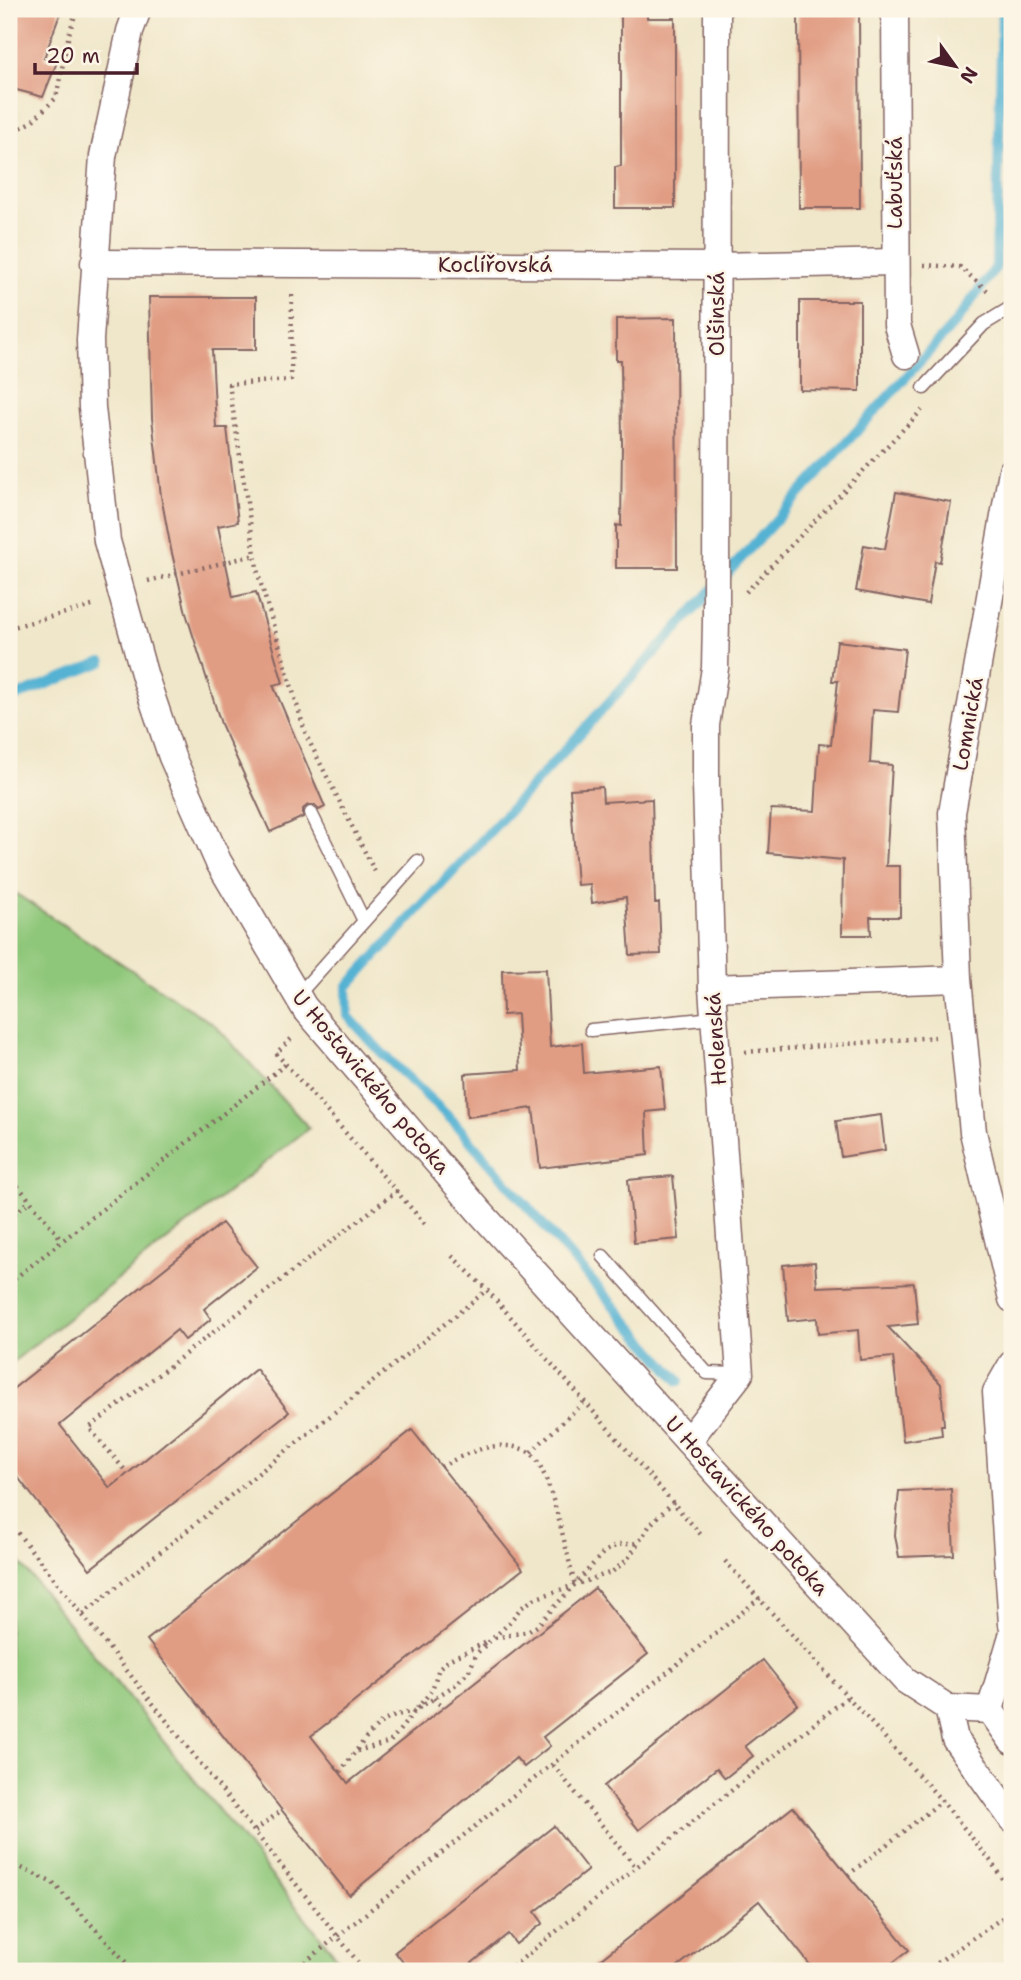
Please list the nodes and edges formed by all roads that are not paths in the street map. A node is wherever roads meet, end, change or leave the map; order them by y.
1 (138, 9) edge
2 (717, 9) edge
3 (895, 9) edge
4 (895, 262) junction
5 (94, 263) junction
6 (717, 266) junction
7 (1012, 307) edge
8 (906, 355) dead end
9 (924, 388) road end
10 (1012, 471) edge
11 (716, 620) joint
12 (311, 813) dead end
13 (416, 863) road end
14 (364, 921) junction
15 (958, 979) junction
16 (712, 988) junction
17 (297, 996) junction
18 (714, 1018) junction
19 (591, 1030) dead end
20 (603, 1256) dead end
21 (1012, 1299) edge
22 (1012, 1364) edge
23 (740, 1374) junction
24 (688, 1441) junction
25 (1012, 1625) edge
26 (1012, 1636) edge
27 (948, 1708) junction
28 (990, 1710) junction
29 (1012, 1741) edge
30 (1012, 1819) edge

1 - 5 street, U Hostavického potoka
2 - 6 street, Olšinská
3 - 4 street, Labuťská
4 - 6 street, Koclířovská
4 - 8 street, Labuťská
5 - 6 street, Koclířovská
5 - 17 street, U Hostavického potoka
6 - 11 street, Olšinská
7 - 9 lane
10 - 15 street, Lomnická
11 - 16 street, Holenská
12 - 14 lane
13 - 14 lane
14 - 17 lane
15 - 16 street
15 - 21 street, Lomnická
16 - 18 street, Holenská
17 - 24 street, U Hostavického potoka
18 - 19 lane
18 - 23 street, Holenská
20 - 23 lane
22 - 25 street
23 - 24 street
24 - 27 street, U Hostavického potoka
26 - 28 street
27 - 28 street
27 - 30 street
28 - 29 street

